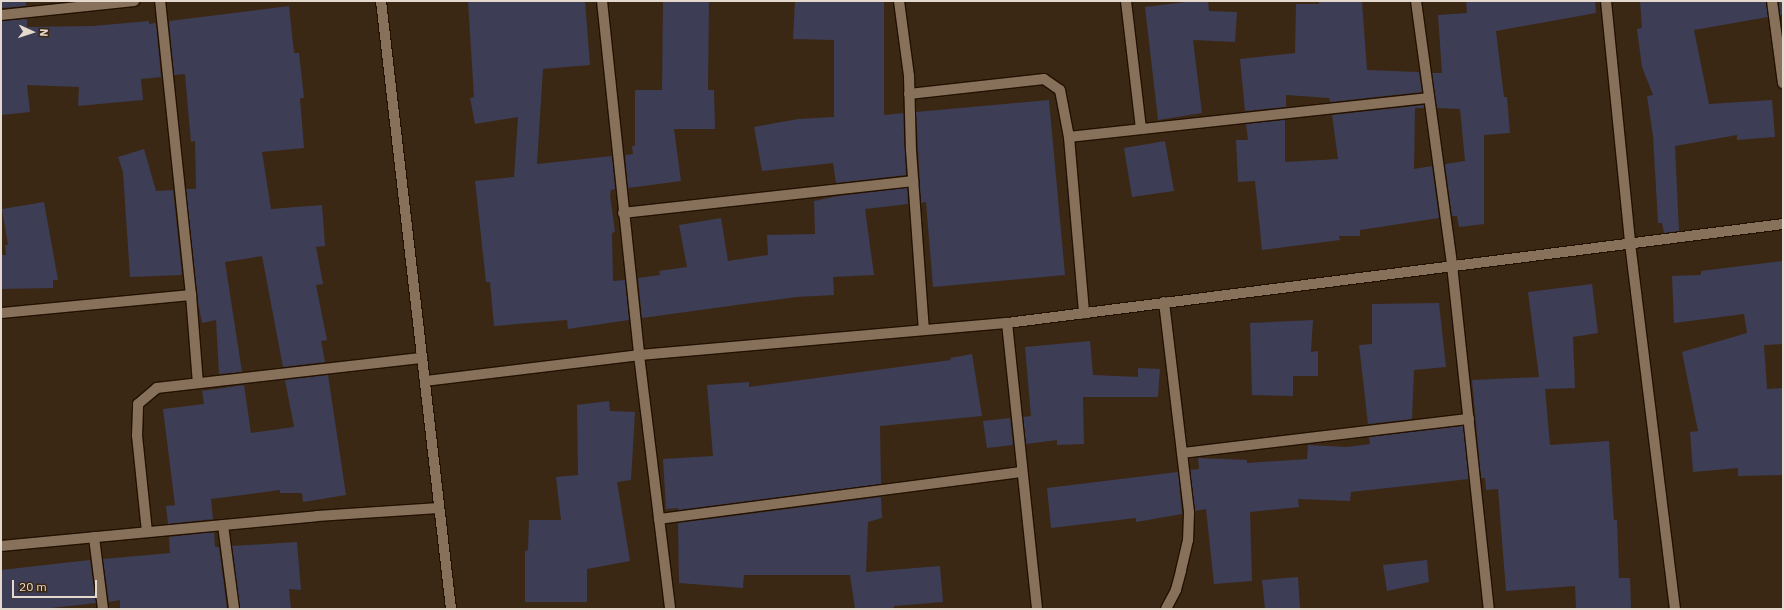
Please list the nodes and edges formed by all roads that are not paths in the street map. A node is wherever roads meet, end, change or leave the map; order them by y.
1 (134, 1) edge
2 (160, 1) edge
3 (381, 1) edge
4 (602, 1) edge
5 (899, 1) edge
6 (1126, 1) edge
7 (1416, 1) edge
8 (1606, 1) edge
9 (1772, 1) edge
10 (1, 15) edge
11 (1782, 65) edge
12 (1783, 83) edge
13 (909, 94) junction
14 (1429, 98) junction
15 (1141, 128) junction
16 (1069, 137) junction
17 (913, 182) junction
18 (623, 213) junction
19 (1783, 224) edge
20 (1630, 243) junction
21 (1452, 265) junction
22 (191, 295) junction
23 (1164, 302) junction
24 (1, 313) edge
25 (1084, 313) junction
26 (1007, 322) junction
27 (924, 330) junction
28 (639, 355) junction
29 (422, 358) junction
30 (425, 381) junction
31 (198, 383) junction
32 (1469, 419) junction
33 (1182, 453) junction
34 (1022, 472) junction
35 (440, 508) junction
36 (659, 519) junction
37 (223, 525) junction
38 (147, 532) junction
39 (94, 537) junction
40 (1, 546) edge
41 (103, 609) edge
42 (234, 609) edge
43 (451, 609) edge
44 (670, 609) edge
45 (1037, 609) edge
46 (1166, 609) edge
47 (1489, 609) edge
48 (1675, 609) edge

1 - 10 street
2 - 22 street
3 - 29 street
4 - 18 street
5 - 13 street
6 - 15 street
7 - 14 street
8 - 20 street
9 - 11 street
11 - 12 street
13 - 16 street
13 - 17 street
14 - 15 street
14 - 21 street
15 - 16 street
16 - 25 street
17 - 18 street
17 - 27 street
18 - 28 street
19 - 20 street
20 - 21 street
20 - 48 street
21 - 23 street
21 - 32 street
22 - 24 street
22 - 31 street
23 - 25 street
23 - 33 street
25 - 26 street
26 - 27 street
26 - 34 street
27 - 28 street
28 - 30 street
28 - 36 street
29 - 30 street
29 - 31 street
30 - 35 street
31 - 38 street
32 - 33 street
32 - 47 street
33 - 46 street
34 - 36 street
34 - 45 street
35 - 37 street
35 - 43 street
36 - 44 street
37 - 38 street
37 - 42 street
38 - 39 street
39 - 40 street
39 - 41 street

